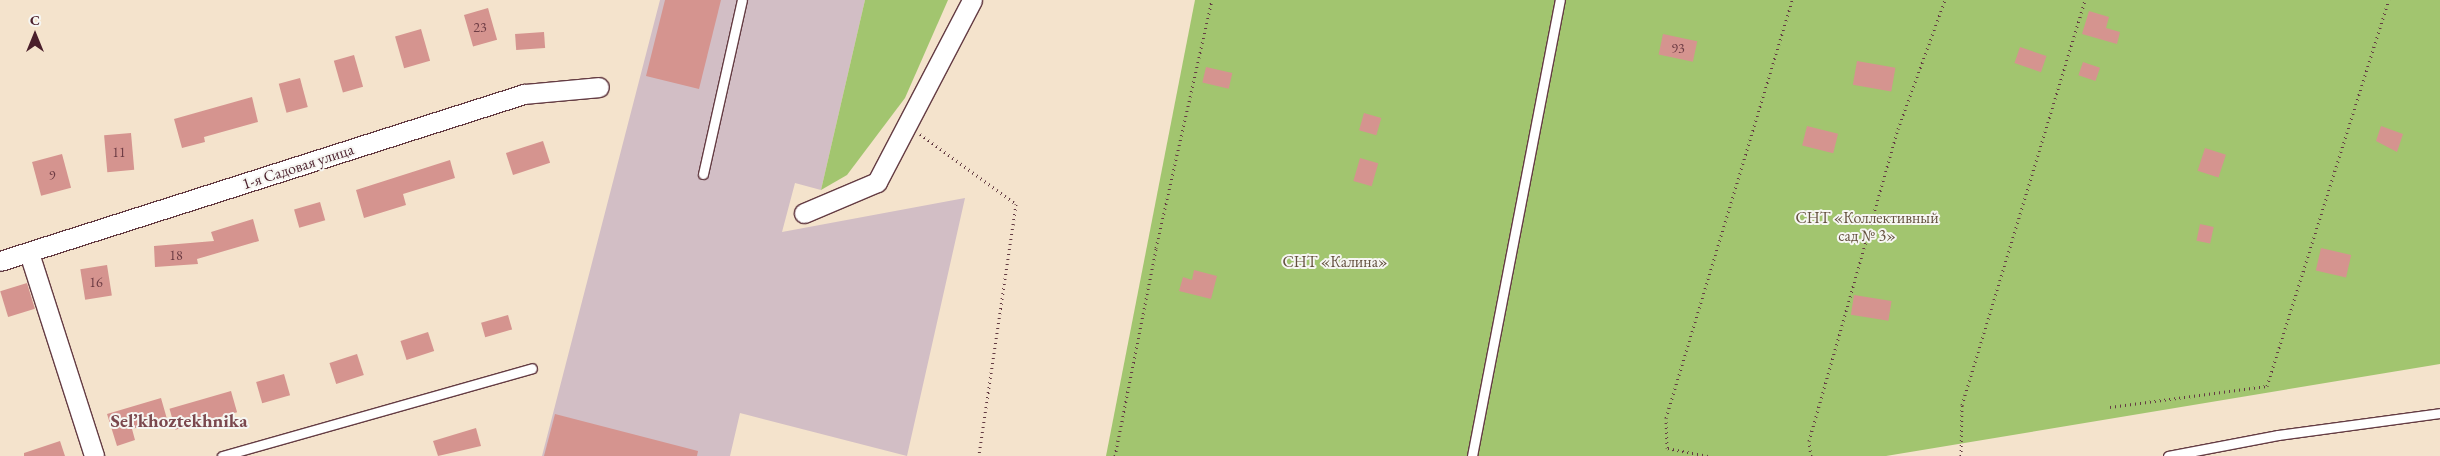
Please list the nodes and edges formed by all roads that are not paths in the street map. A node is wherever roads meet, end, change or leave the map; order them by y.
1 (742, 0) edge
2 (972, 0) edge
3 (1560, 0) edge
4 (599, 87) dead end
5 (703, 174) dead end
6 (804, 213) dead end
7 (29, 252) junction
8 (0, 260) edge
9 (532, 368) dead end
10 (2440, 413) edge
11 (94, 456) edge
12 (222, 456) edge
13 (1472, 456) edge
14 (2168, 456) edge

1 - 5 lane
2 - 6 street
3 - 13 lane
4 - 7 street, 1-я Садовая улица
7 - 8 street, 1-я Садовая улица
7 - 11 street
9 - 12 lane
10 - 14 lane

